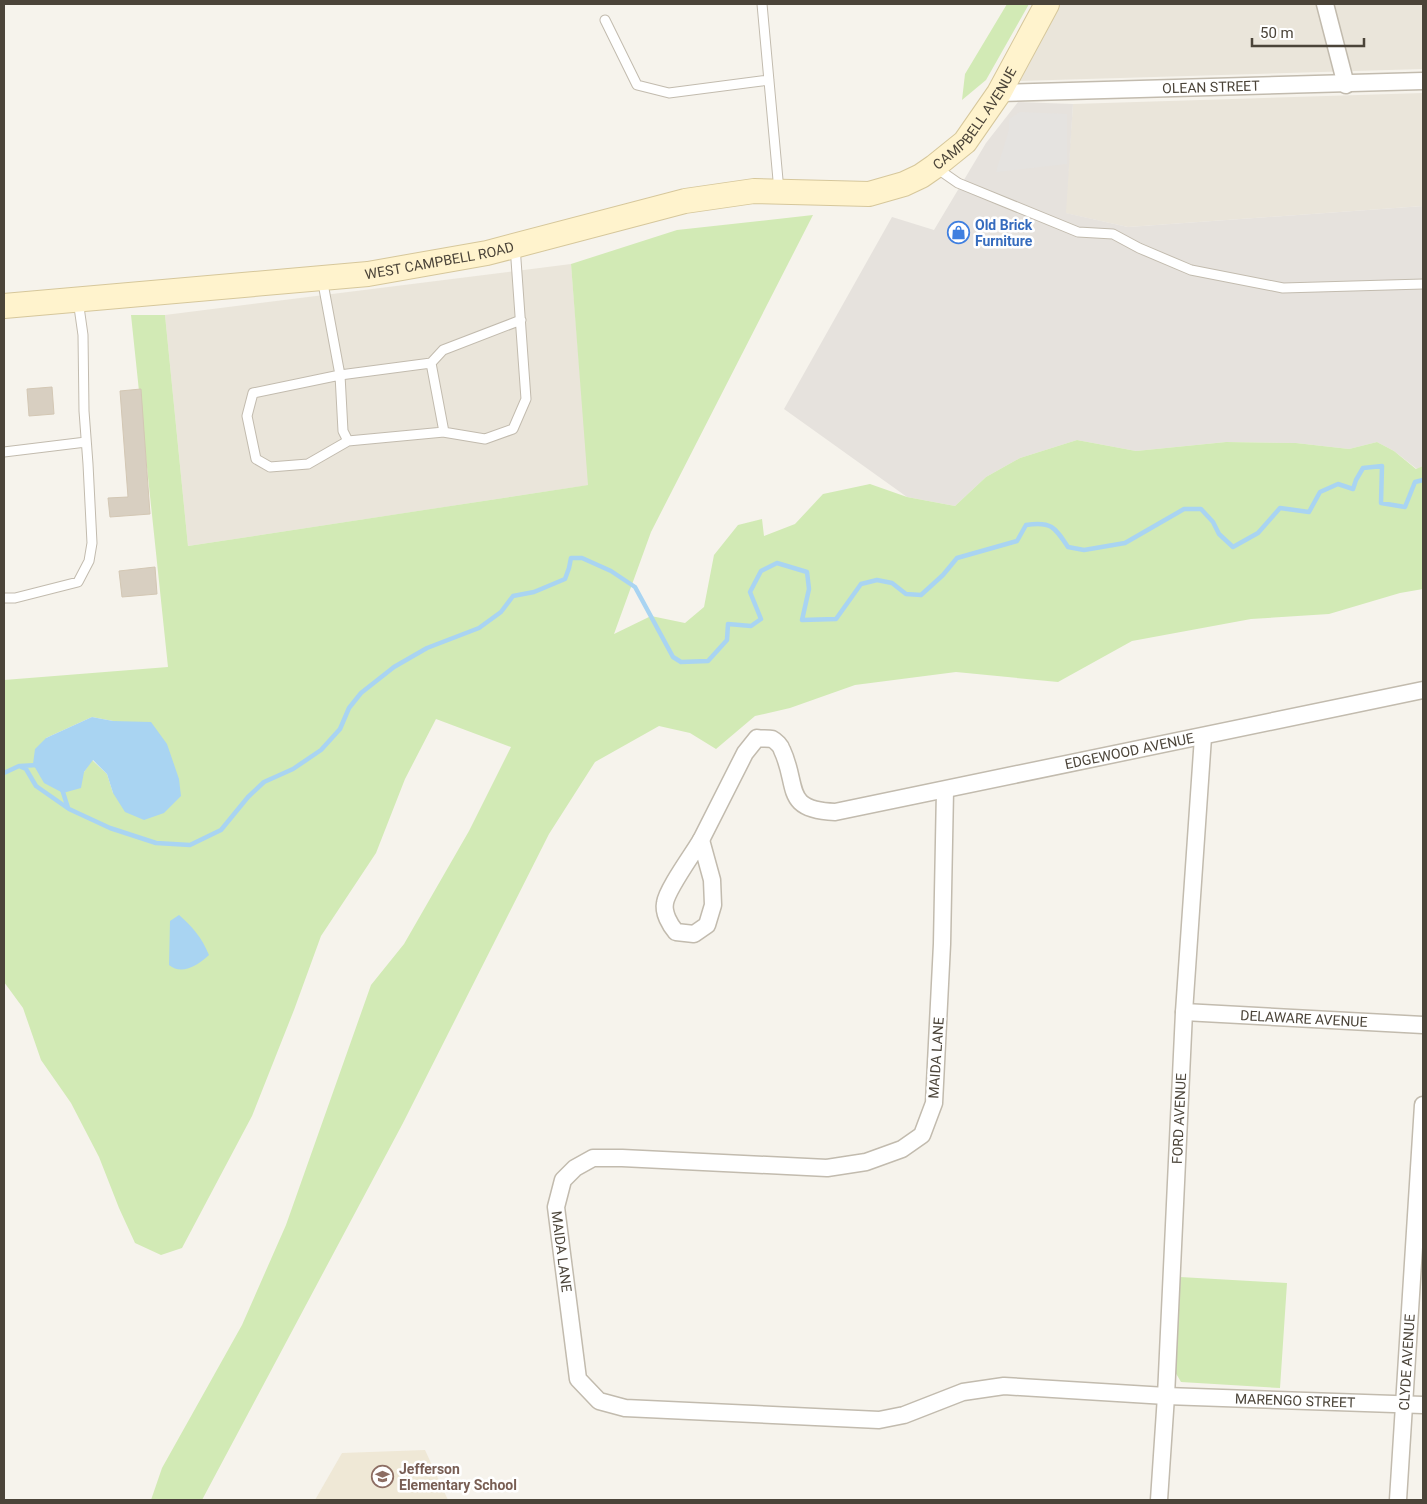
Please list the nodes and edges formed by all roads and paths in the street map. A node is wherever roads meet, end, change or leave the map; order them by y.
1 (762, 4) edge
2 (1047, 4) edge
3 (1325, 4) edge
4 (605, 20) dead end
5 (769, 80) junction
6 (1423, 81) edge
7 (1346, 85) junction
8 (999, 92) junction
9 (934, 167) junction
10 (780, 191) junction
11 (869, 194) joint
12 (515, 246) junction
13 (322, 278) junction
14 (1423, 284) edge
15 (78, 300) junction
16 (4, 306) edge
17 (521, 320) junction
18 (431, 363) junction
19 (340, 375) junction
20 (444, 432) junction
21 (348, 441) junction
22 (86, 442) junction
23 (4, 452) edge
24 (4, 598) edge
25 (1423, 690) edge
26 (1204, 737) junction
27 (945, 790) junction
28 (701, 840) junction
29 (1184, 1012) junction
30 (1423, 1025) edge
31 (1423, 1105) edge
32 (1166, 1396) junction
33 (1404, 1404) junction
34 (1423, 1405) edge
35 (1159, 1500) edge
36 (1398, 1500) edge

1 - 5 lane
2 - 8 street, CAMPBELL AVENUE
3 - 7 street
4 - 5 lane
5 - 10 lane
6 - 7 street, OLEAN STREET
7 - 8 street, OLEAN STREET
8 - 9 street, CAMPBELL AVENUE
9 - 11 street, CAMPBELL AVENUE
9 - 14 lane
10 - 11 street, WEST CAMPBELL ROAD
10 - 12 street, WEST CAMPBELL ROAD
12 - 13 street, WEST CAMPBELL ROAD
12 - 17 lane
13 - 15 street, WEST CAMPBELL ROAD
13 - 19 lane
15 - 16 street, WEST CAMPBELL ROAD
15 - 22 lane
17 - 18 lane
17 - 20 lane
18 - 19 lane
18 - 20 lane
19 - 21 lane
19 - 21 lane
20 - 21 lane
22 - 23 lane
22 - 24 lane
25 - 26 street, EDGEWOOD AVENUE
26 - 27 street, EDGEWOOD AVENUE
26 - 29 street, FORD AVENUE
27 - 28 street, EDGEWOOD AVENUE
27 - 32 street, MAIDA LANE
28 - 28 street
29 - 30 street, DELAWARE AVENUE
29 - 32 street, FORD AVENUE
31 - 33 street, CLYDE AVENUE
32 - 33 street, MARENGO STREET
32 - 35 street, FORD AVENUE
33 - 34 street, MARENGO STREET
33 - 36 street, CLYDE AVENUE

